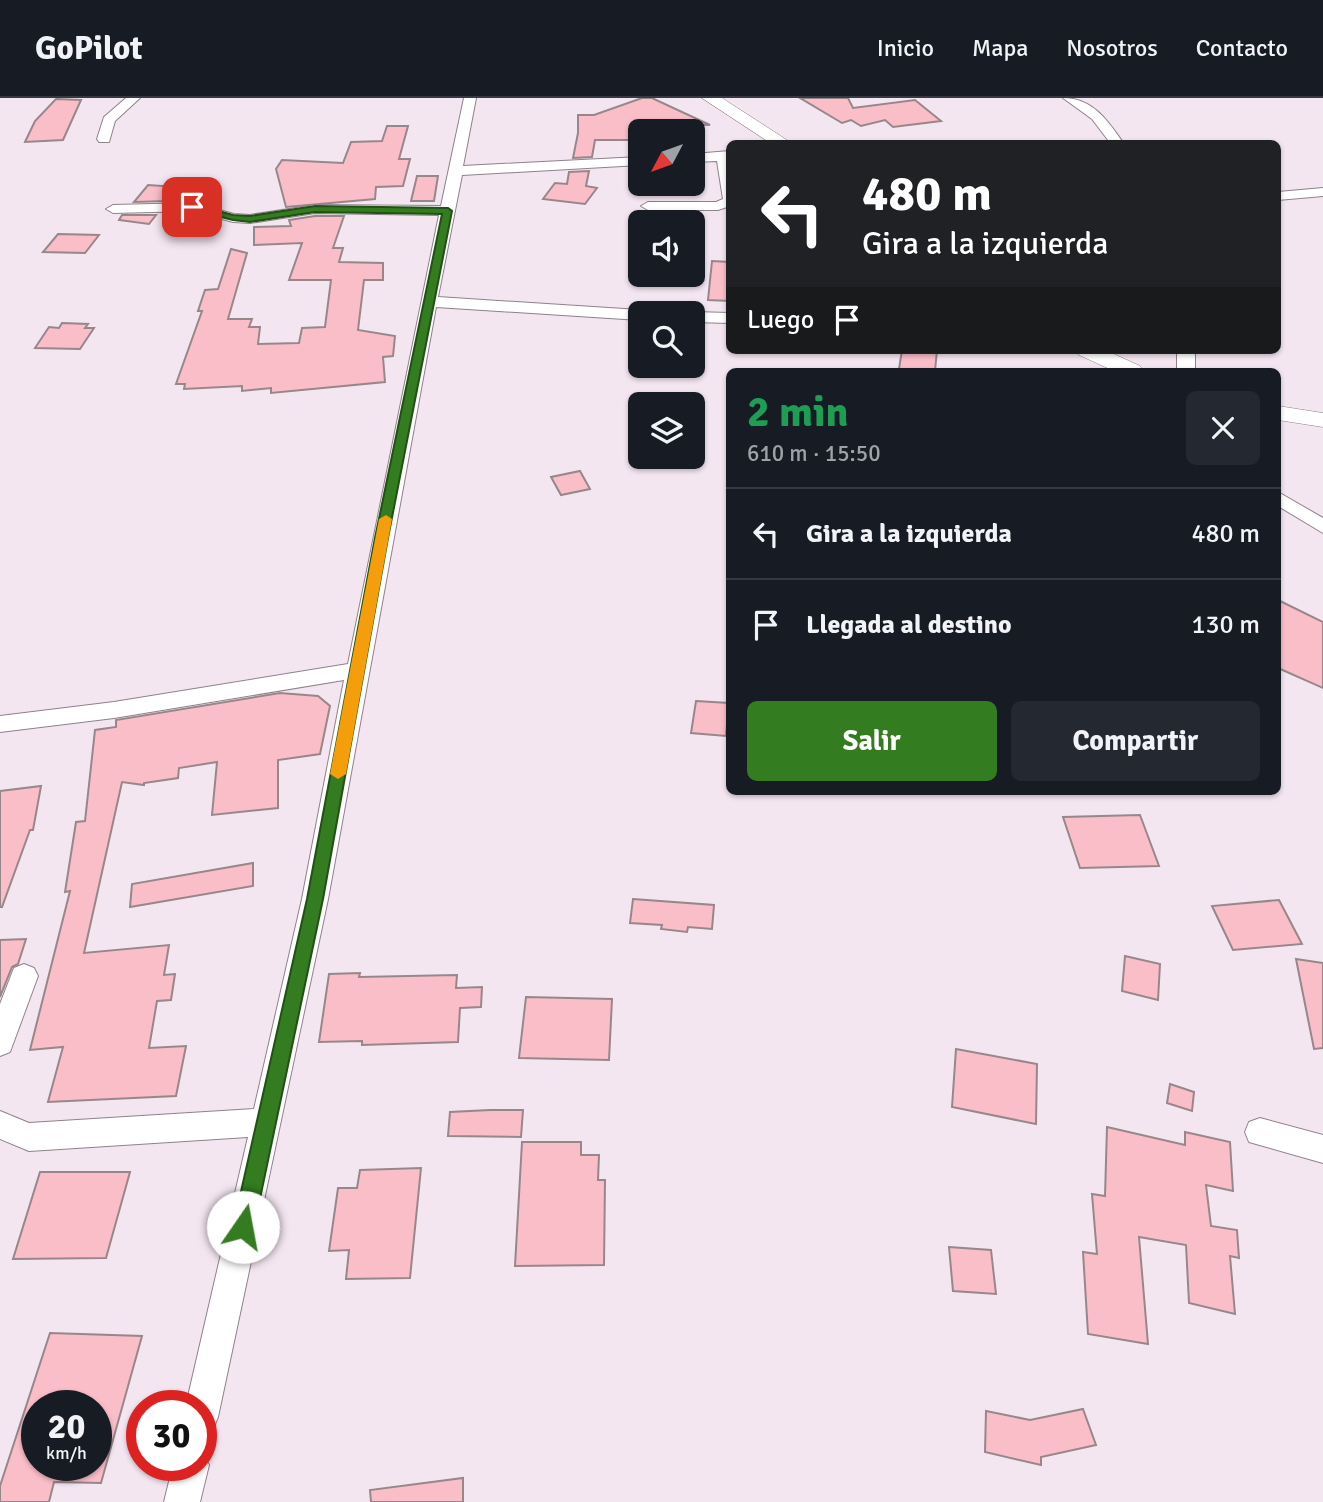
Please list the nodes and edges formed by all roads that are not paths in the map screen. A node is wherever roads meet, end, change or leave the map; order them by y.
1 (134, 98) edge
2 (470, 98) edge
3 (710, 98) edge
4 (1069, 98) edge
5 (104, 139) dead end
6 (778, 140) edge
7 (1115, 140) edge
8 (726, 155) edge
9 (705, 158) edge
10 (628, 162) edge
11 (456, 171) junction
12 (1323, 192) edge
13 (1281, 196) edge
14 (726, 202) edge
15 (648, 206) dead end
16 (113, 209) dead end
17 (448, 211) junction
18 (430, 302) junction
19 (628, 314) edge
20 (705, 317) edge
21 (726, 318) edge
22 (1096, 354) edge
23 (1126, 368) edge
24 (1281, 413) edge
25 (1323, 420) edge
26 (1281, 500) edge
27 (1323, 527) edge
28 (357, 670) junction
29 (0, 724) edge
30 (24, 976) dead end
31 (0, 1043) edge
32 (266, 1122) junction
33 (0, 1125) edge
34 (1260, 1132) dead end
35 (1323, 1149) edge
36 (207, 1390) edge
37 (188, 1481) edge
38 (183, 1502) edge

1 - 5 street
2 - 11 street
3 - 6 main road
4 - 7 street
8 - 9 street
10 - 11 street
11 - 17 street
12 - 13 street
14 - 15 street
16 - 17 street
17 - 18 street
18 - 19 street
18 - 28 street
20 - 21 street
22 - 23 main road
24 - 25 main road
26 - 27 street
28 - 29 street
28 - 32 street
30 - 31 street
32 - 33 street
32 - 36 street
34 - 35 street
37 - 38 street

